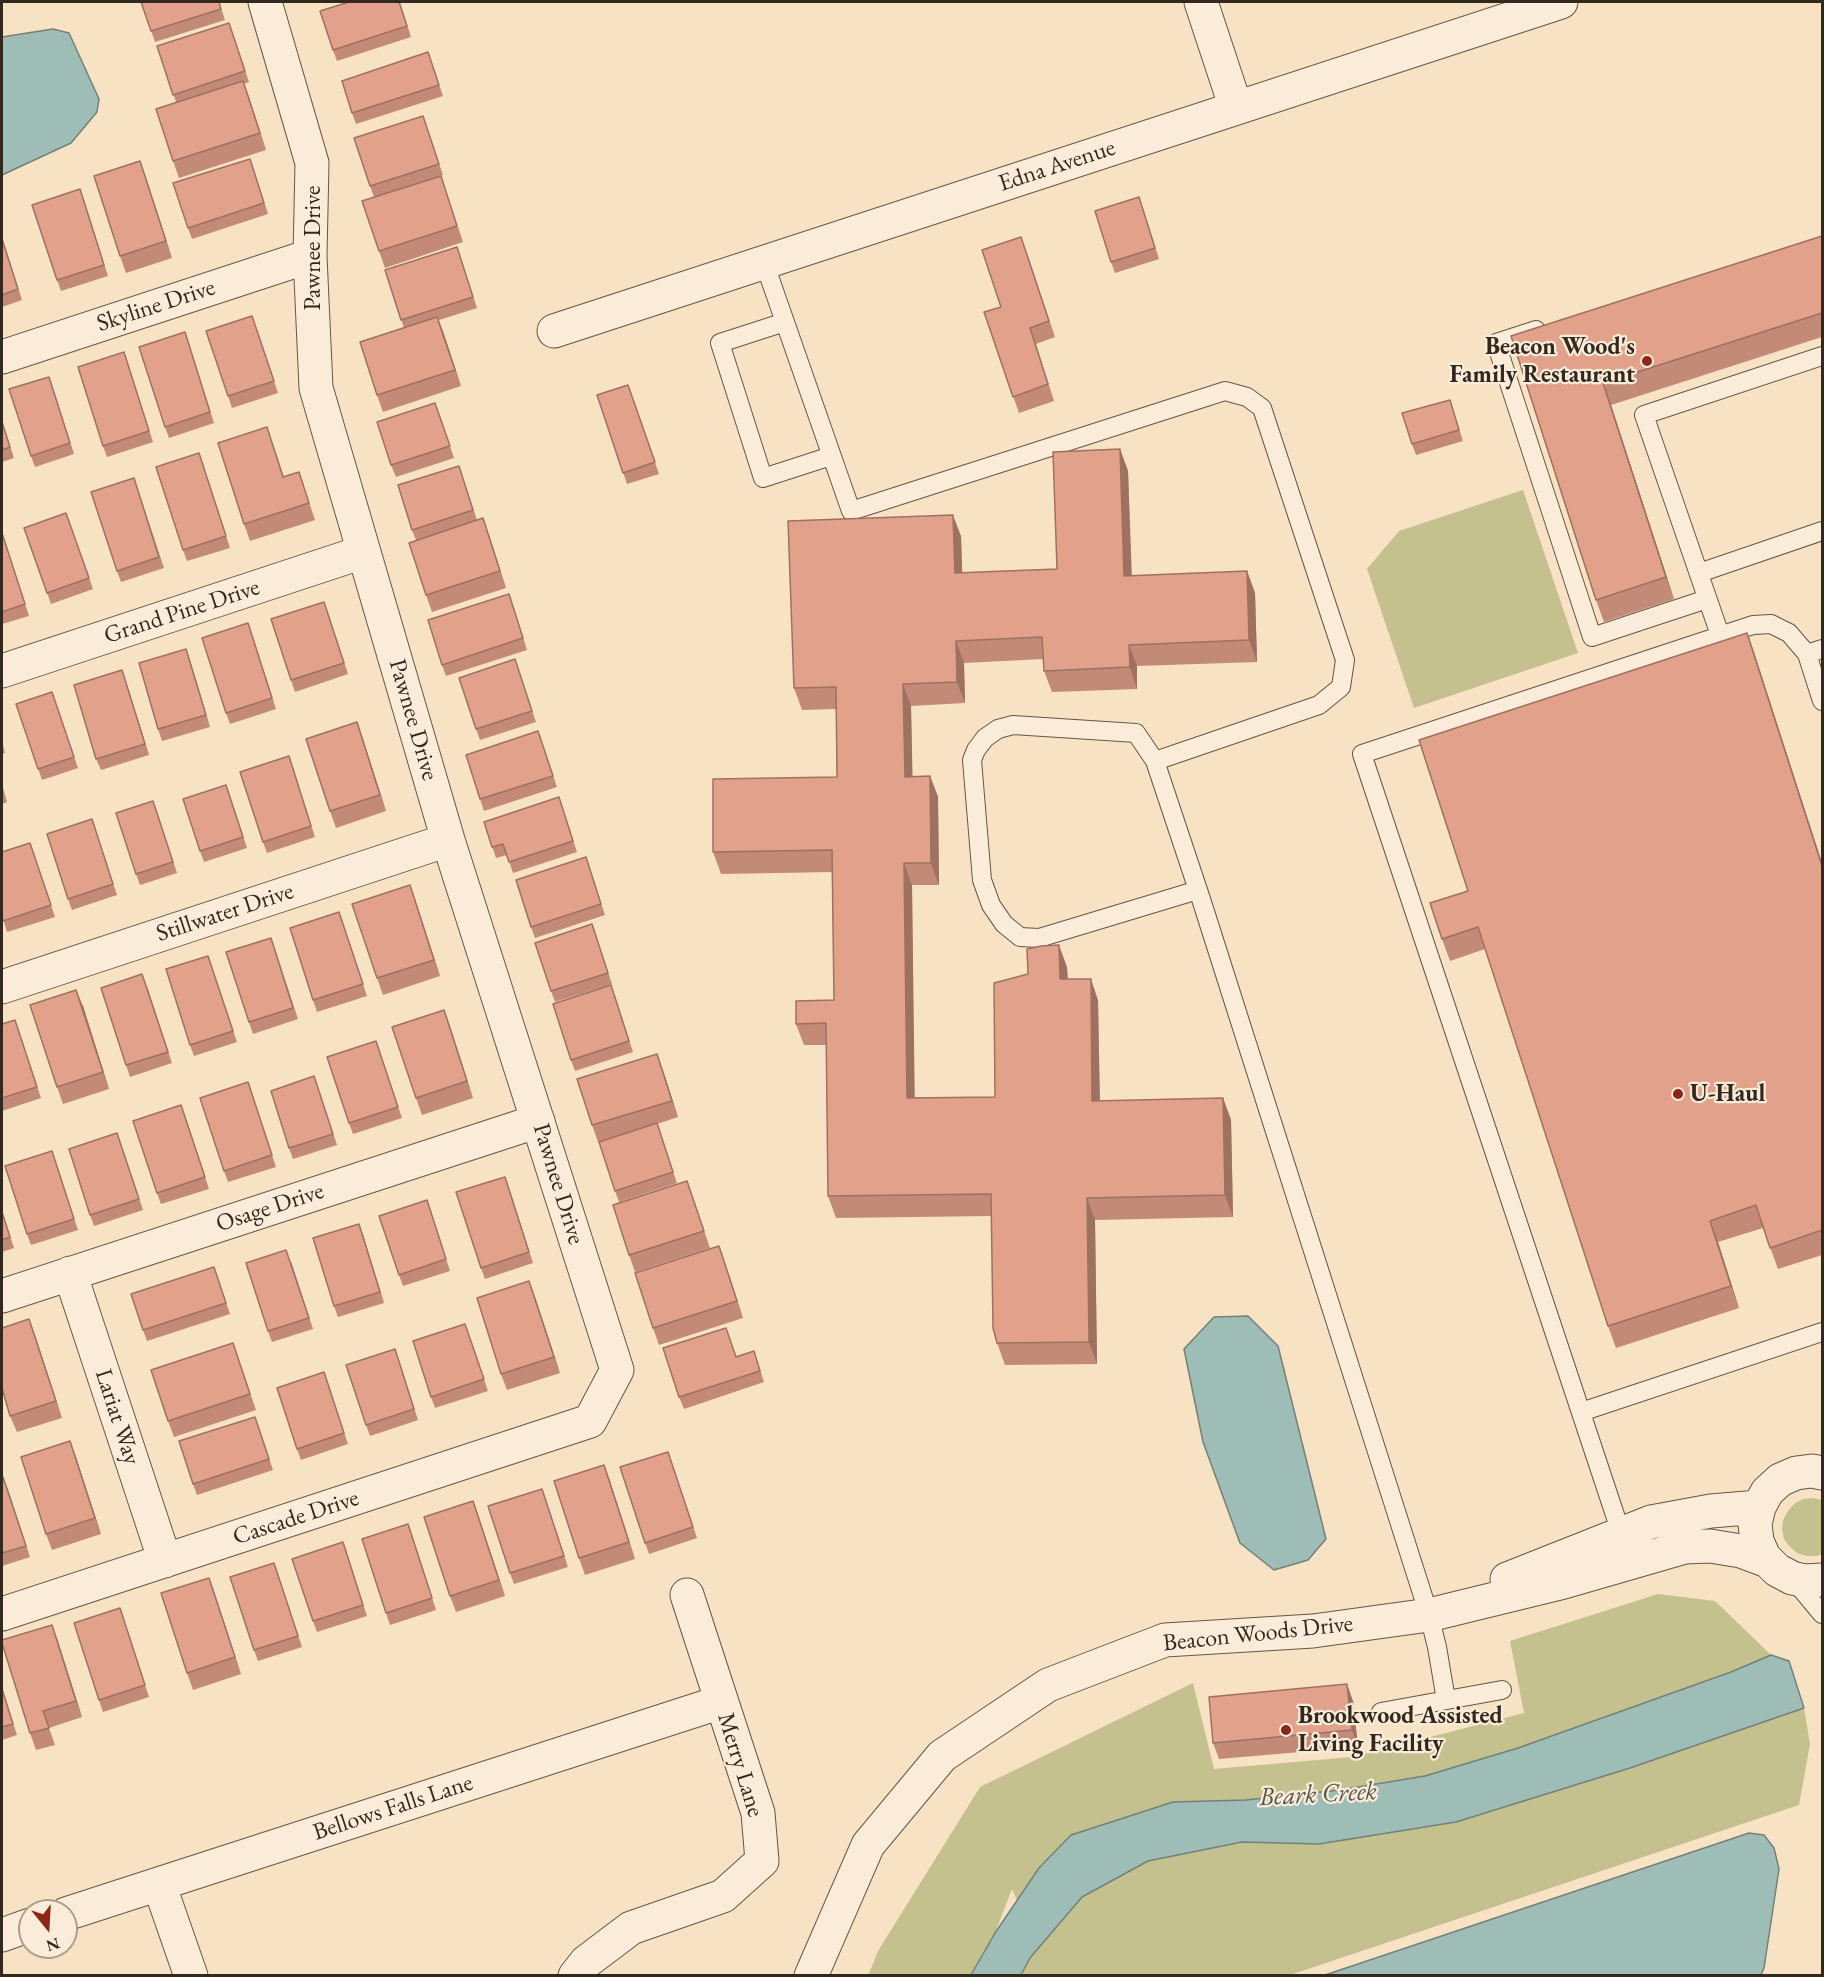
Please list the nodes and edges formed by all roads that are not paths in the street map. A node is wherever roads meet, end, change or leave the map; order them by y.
1 (265, 2) edge
2 (1201, 2) edge
3 (1561, 2) edge
4 (1236, 108) junction
5 (310, 256) junction
6 (764, 262) junction
7 (785, 322) junction
8 (1552, 325) edge
9 (554, 331) dead end
10 (1822, 356) edge
11 (2, 357) edge
12 (831, 456) junction
13 (1822, 531) edge
14 (363, 552) junction
15 (1699, 573) junction
16 (1707, 599) junction
17 (1720, 635) junction
18 (1815, 652) edge
19 (2, 671) edge
20 (1822, 701) edge
21 (1155, 761) junction
22 (448, 840) junction
23 (1198, 890) junction
24 (2, 987) edge
25 (538, 1121) junction
26 (70, 1273) junction
27 (2, 1296) edge
28 (1822, 1332) edge
29 (1581, 1412) junction
30 (590, 1421) joint
31 (1822, 1473) edge
32 (1759, 1507) junction
33 (1625, 1548) junction
34 (165, 1561) junction
35 (1794, 1573) edge
36 (687, 1595) dead end
37 (2, 1614) edge
38 (1822, 1614) edge
39 (1429, 1615) junction
40 (1502, 1690) dead end
41 (1446, 1700) junction
42 (721, 1702) junction
43 (1381, 1712) dead end
44 (159, 1884) junction
45 (78, 1910) edge
46 (18, 1929) edge
47 (2, 1935) edge
48 (191, 1976) edge
49 (575, 1976) edge
50 (811, 1976) edge

1 - 5 street, Pawnee Drive
2 - 4 street
3 - 4 street, Edna Avenue
4 - 6 street, Edna Avenue
5 - 11 street, Skyline Drive
5 - 14 street, Pawnee Drive
6 - 7 lane
6 - 9 street, Edna Avenue
7 - 12 lane
7 - 12 lane
8 - 16 lane
10 - 15 lane
12 - 21 lane
13 - 15 lane
14 - 19 street, Grand Pine Drive
14 - 22 street, Pawnee Drive
15 - 16 lane
16 - 17 lane
17 - 18 lane
17 - 29 lane
18 - 20 lane
21 - 23 lane
21 - 23 lane
22 - 24 street, Stillwater Drive
22 - 25 street, Pawnee Drive
23 - 39 lane
25 - 26 street, Osage Drive
25 - 30 street, Pawnee Drive
26 - 27 street, Osage Drive
26 - 34 street, Lariat Way
28 - 29 lane
29 - 33 lane
30 - 34 street, Cascade Drive
31 - 32 street
32 - 33 street, Beacon Woods Drive
32 - 35 street
33 - 35 street, Beacon Woods Drive
33 - 39 street, Beacon Woods Drive
34 - 37 street, Cascade Drive
35 - 38 lane
36 - 42 street, Merry Lane
39 - 41 lane
39 - 50 street, Beacon Woods Drive
40 - 41 lane
41 - 43 lane
42 - 44 street, Bellows Falls Lane
42 - 49 street, Merry Lane
44 - 45 street, Bellows Falls Lane
44 - 48 street
46 - 47 street

